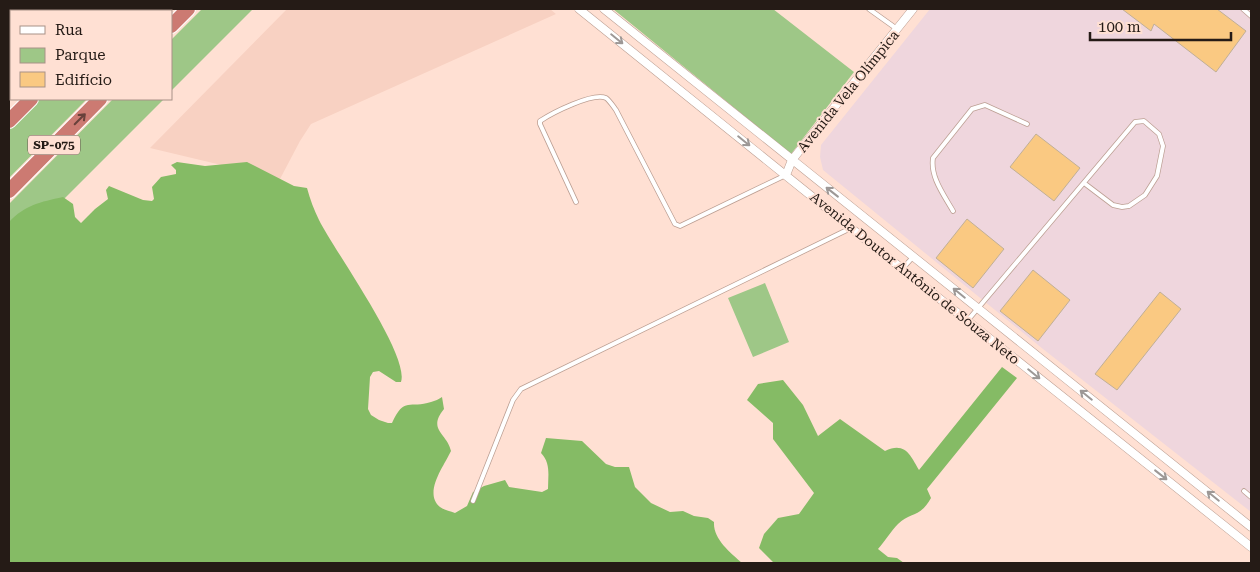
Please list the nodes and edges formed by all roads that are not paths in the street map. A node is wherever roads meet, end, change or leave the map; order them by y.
1 (188, 9) edge
2 (579, 9) edge
3 (604, 9) edge
4 (870, 9) edge
5 (913, 9) edge
6 (1242, 9) edge
7 (1251, 16) edge
8 (172, 25) edge
9 (897, 29) junction
10 (30, 100) edge
11 (99, 100) edge
12 (9, 121) edge
13 (1027, 124) dead end
14 (792, 160) junction
15 (786, 175) junction
16 (1084, 183) junction
17 (9, 191) edge
18 (576, 202) dead end
19 (953, 211) dead end
20 (851, 228) junction
21 (914, 256) junction
22 (902, 268) junction
23 (979, 308) junction
24 (968, 320) junction
25 (1244, 491) dead end
26 (1251, 497) edge
27 (473, 501) dead end
28 (1251, 527) edge
29 (1251, 546) edge

1 - 8 highway
2 -> 15 street, Avenida Doutor Antônio de Souza Neto
3 - 14 street, Avenida Doutor Antônio de Souza Neto
4 - 9 lane
5 - 9 street, Avenida Vela Olímpica
6 - 7 lane
9 - 14 street, Avenida Vela Olímpica
10 - 12 highway
17 -> 11 highway, SP-075
13 - 19 lane
14 - 15 street, Avenida Vela Olímpica
21 -> 14 street, Avenida Doutor Antônio de Souza Neto
15 - 18 lane
15 - 20 street, Avenida Doutor Antônio de Souza Neto
16 - 16 lane
16 - 23 lane
20 - 22 street, Avenida Doutor Antônio de Souza Neto
20 - 27 lane
21 - 22 lane
23 -> 21 street, Avenida Doutor Antônio de Souza Neto
22 - 24 street, Avenida Doutor Antônio de Souza Neto
23 - 24 lane
28 -> 23 street, Avenida Doutor Antônio de Souza Neto
24 -> 29 street, Avenida Doutor Antônio de Souza Neto
25 - 26 lane

